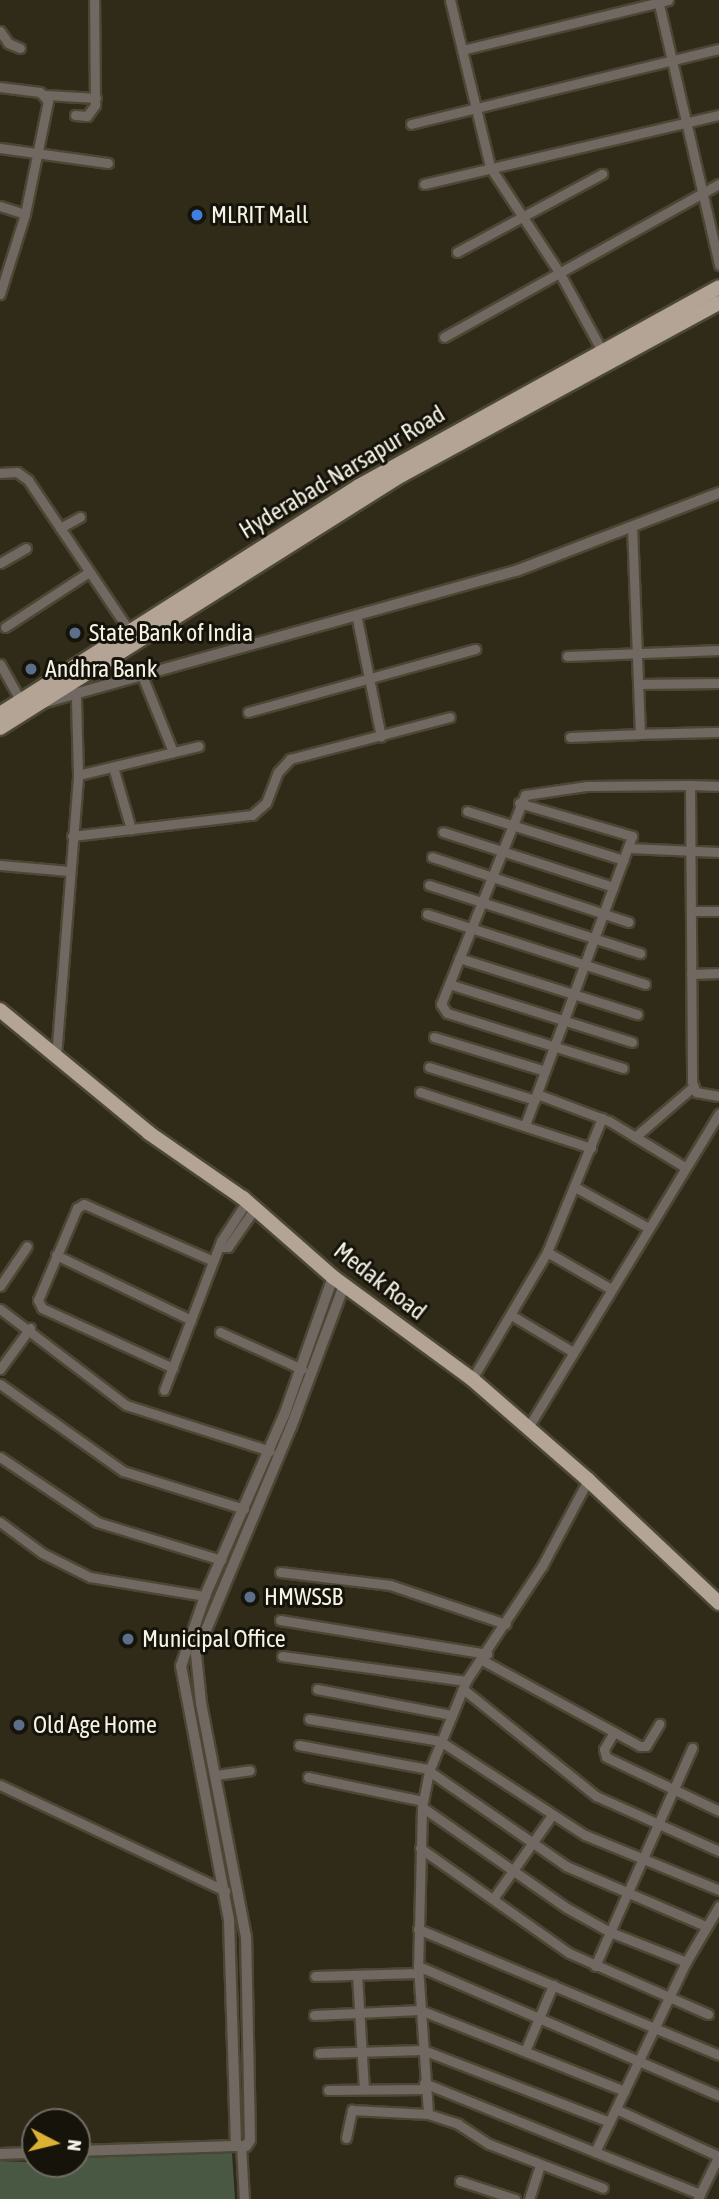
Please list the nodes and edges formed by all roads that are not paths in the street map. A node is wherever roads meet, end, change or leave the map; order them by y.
1 (94, 0) edge
2 (450, 0) edge
3 (662, 1) edge
4 (0, 31) edge
5 (20, 48) dead end
6 (719, 49) edge
7 (462, 50) junction
8 (672, 61) junction
9 (0, 87) edge
10 (46, 95) junction
11 (96, 98) junction
12 (477, 108) junction
13 (75, 115) dead end
14 (719, 115) edge
15 (688, 122) junction
16 (411, 124) dead end
17 (0, 148) edge
18 (38, 153) junction
19 (108, 163) dead end
20 (490, 167) junction
21 (602, 174) dead end
22 (424, 184) dead end
23 (719, 184) edge
24 (705, 192) junction
25 (0, 206) edge
26 (24, 214) junction
27 (524, 219) junction
28 (457, 252) dead end
29 (719, 265) edge
30 (4, 266) edge
31 (559, 272) junction
32 (719, 287) edge
33 (0, 294) edge
34 (719, 303) edge
35 (444, 337) dead end
36 (601, 349) junction
37 (0, 473) edge
38 (719, 493) edge
39 (79, 516) dead end
40 (632, 526) junction
41 (60, 528) junction
42 (26, 548) dead end
43 (0, 563) edge
44 (89, 572) junction
45 (357, 619) junction
46 (5, 627) dead end
47 (130, 632) junction
48 (475, 649) dead end
49 (719, 650) edge
50 (636, 653) junction
51 (567, 656) dead end
52 (0, 664) edge
53 (143, 678) junction
54 (369, 678) junction
55 (719, 683) edge
56 (638, 684) junction
57 (76, 696) junction
58 (46, 702) junction
59 (22, 703) junction
60 (248, 712) dead end
61 (0, 714) edge
62 (450, 717) dead end
63 (0, 728) edge
64 (719, 732) edge
65 (640, 734) junction
66 (381, 737) junction
67 (570, 737) dead end
68 (199, 746) dead end
69 (173, 752) junction
70 (113, 766) junction
71 (78, 775) junction
72 (690, 785) junction
73 (719, 786) edge
74 (519, 803) junction
75 (467, 811) dead end
76 (511, 825) junction
77 (131, 829) junction
78 (443, 832) dead end
79 (72, 836) junction
80 (628, 848) junction
81 (501, 850) junction
82 (690, 850) junction
83 (719, 852) edge
84 (432, 857) dead end
85 (623, 860) junction
86 (0, 865) edge
87 (68, 871) junction
88 (491, 877) junction
89 (429, 886) dead end
90 (613, 887) junction
91 (481, 902) junction
92 (691, 911) junction
93 (719, 911) edge
94 (427, 914) dead end
95 (603, 914) junction
96 (629, 922) dead end
97 (471, 928) junction
98 (594, 939) junction
99 (640, 953) dead end
100 (459, 958) junction
101 (584, 965) junction
102 (719, 973) edge
103 (691, 974) junction
104 (449, 984) junction
105 (645, 984) dead end
106 (573, 995) junction
107 (0, 1010) edge
108 (637, 1014) dead end
109 (564, 1021) junction
110 (435, 1037) dead end
111 (632, 1042) dead end
112 (554, 1046) junction
113 (56, 1058) junction
114 (429, 1066) dead end
115 (623, 1068) dead end
116 (545, 1071) junction
117 (693, 1087) junction
118 (420, 1092) dead end
119 (719, 1096) edge
120 (536, 1097) junction
121 (719, 1114) edge
122 (602, 1118) junction
123 (525, 1126) junction
124 (635, 1137) junction
125 (591, 1148) junction
126 (683, 1167) junction
127 (575, 1187) junction
128 (251, 1205) junction
129 (647, 1227) junction
130 (27, 1246) dead end
131 (547, 1252) junction
132 (56, 1255) junction
133 (213, 1261) junction
134 (338, 1281) junction
135 (0, 1286) edge
136 (611, 1289) junction
137 (0, 1309) edge
138 (512, 1315) junction
139 (191, 1320) junction
140 (30, 1328) junction
141 (220, 1332) dead end
142 (573, 1352) junction
143 (173, 1368) junction
144 (302, 1368) junction
145 (0, 1369) edge
146 (472, 1379) junction
147 (0, 1384) edge
148 (164, 1390) dead end
149 (529, 1426) junction
150 (270, 1451) junction
151 (0, 1457) edge
152 (588, 1480) junction
153 (244, 1509) junction
154 (0, 1522) edge
155 (220, 1560) junction
156 (279, 1572) dead end
157 (205, 1597) junction
158 (719, 1603) edge
159 (280, 1620) dead end
160 (506, 1624) junction
161 (282, 1656) dead end
162 (484, 1657) junction
163 (183, 1674) junction
164 (197, 1675) junction
165 (464, 1685) junction
166 (317, 1689) dead end
167 (451, 1715) junction
168 (309, 1719) dead end
169 (659, 1724) dead end
170 (614, 1732) junction
171 (440, 1741) junction
172 (299, 1745) dead end
173 (692, 1748) dead end
174 (250, 1770) dead end
175 (429, 1770) junction
176 (216, 1775) junction
177 (308, 1777) dead end
178 (0, 1785) edge
179 (674, 1789) junction
180 (422, 1804) junction
181 (719, 1811) edge
182 (552, 1815) junction
183 (658, 1824) junction
184 (531, 1845) junction
185 (420, 1848) junction
186 (719, 1852) edge
187 (643, 1859) junction
188 (513, 1872) junction
189 (719, 1890) edge
190 (225, 1891) junction
191 (628, 1893) junction
192 (493, 1899) junction
193 (719, 1906) edge
194 (705, 1926) junction
195 (418, 1929) junction
196 (610, 1932) junction
197 (246, 1937) junction
198 (230, 1939) junction
199 (686, 1962) junction
200 (595, 1966) junction
201 (418, 1969) junction
202 (357, 1975) junction
203 (315, 1976) dead end
204 (553, 1985) junction
205 (669, 1998) junction
206 (421, 2010) junction
207 (359, 2012) junction
208 (708, 2014) dead end
209 (314, 2015) dead end
210 (540, 2017) junction
211 (656, 2027) junction
212 (423, 2050) junction
213 (525, 2051) junction
214 (362, 2052) junction
215 (319, 2053) dead end
216 (719, 2054) edge
217 (640, 2058) junction
218 (425, 2086) junction
219 (328, 2090) dead end
220 (364, 2090) junction
221 (625, 2091) junction
222 (718, 2095) edge
223 (616, 2109) junction
224 (428, 2114) junction
225 (610, 2122) junction
226 (346, 2138) dead end
227 (239, 2146) junction
228 (91, 2151) edge
229 (595, 2152) junction
230 (21, 2153) edge
231 (0, 2154) edge
232 (719, 2155) edge
233 (540, 2165) junction
234 (460, 2181) dead end
235 (603, 2188) dead end
236 (699, 2196) edge
237 (244, 2199) edge
238 (515, 2199) edge
239 (529, 2199) edge

1 - 11 street
2 - 7 street
3 - 7 street
3 - 8 street
4 - 5 street
6 - 8 street
7 - 12 street
8 - 12 street
8 - 15 street
9 - 10 street
10 - 11 street
10 - 18 street
11 - 13 street
12 - 16 street
12 - 20 street
14 - 15 street
15 - 20 street
15 - 24 street
17 - 18 street
18 - 19 street
18 - 26 street
20 - 22 street
20 - 27 street
21 - 27 street
23 - 24 street
24 - 29 street
24 - 31 street
25 - 26 street
26 - 30 street
27 - 28 street
27 - 31 street
30 - 33 street
31 - 35 street
31 - 36 street
32 - 36 main road, Hyderabad-Narsapur Road
34 - 58 main road, Hyderabad-Narsapur Road
36 - 47 main road, Hyderabad-Narsapur Road
37 - 41 street
38 - 40 street
39 - 41 street
40 - 45 street
40 - 50 street
41 - 44 street
42 - 43 street
44 - 46 street
44 - 47 street
45 - 53 street
45 - 54 street
47 - 59 main road, Hyderabad-Narsapur Road
48 - 54 street
49 - 50 street
50 - 51 street
50 - 56 street
52 - 59 street
53 - 57 street
53 - 69 street
54 - 60 street
54 - 66 street
55 - 56 street
56 - 65 street
57 - 58 street
57 - 71 street
58 - 63 main road, Hyderabad-Narsapur Road
59 - 61 main road, Hyderabad-Narsapur Road
62 - 66 street
64 - 65 street
65 - 67 street
66 - 77 street
68 - 69 street
69 - 70 street
70 - 71 street
70 - 77 street
71 - 79 street
72 - 73 street
72 - 74 street
72 - 82 street
74 - 76 street
74 - 80 street
75 - 76 street
76 - 81 street
76 - 85 street
77 - 79 street
78 - 81 street
79 - 87 street
80 - 82 street
80 - 85 street
81 - 88 street
81 - 90 street
82 - 83 street
82 - 92 street
84 - 88 street
85 - 90 street
86 - 87 street
87 - 113 street
88 - 91 street
88 - 95 street
89 - 91 street
90 - 95 street
91 - 97 street
91 - 98 street
92 - 93 street
92 - 103 street
94 - 97 street
95 - 96 street
95 - 98 street
97 - 100 street
97 - 101 street
98 - 99 street
98 - 101 street
100 - 104 street
100 - 106 street
101 - 105 street
101 - 106 street
102 - 103 street
103 - 117 street
104 - 109 street
104 - 112 street
106 - 108 street
106 - 109 street
107 - 113 main road, Medak Road
109 - 111 street
109 - 112 street
110 - 116 street
112 - 115 street
112 - 116 street
113 - 128 main road, Medak Road
114 - 120 street
116 - 120 street
117 - 119 street
117 - 124 street
118 - 123 street
120 - 122 street
120 - 123 street
121 - 126 street
122 - 124 street
122 - 125 street
123 - 125 street
124 - 126 street
125 - 127 street
126 - 129 street
127 - 129 street
127 - 131 street
128 - 133 street
128 - 134 main road, Medak Road
129 - 136 street
130 - 135 street
131 - 136 street
131 - 138 street
132 - 133 street
132 - 139 street
132 - 143 street
133 - 139 street
134 - 144 street
134 - 146 main road, Medak Road
134 - 164 street
136 - 142 street
137 - 140 street
138 - 142 street
138 - 146 street
139 - 143 street
140 - 145 street
140 - 150 street
141 - 144 street
142 - 149 street
143 - 148 street
144 - 150 street
146 - 149 main road, Medak Road
147 - 153 street
149 - 152 main road, Medak Road
150 - 153 street
151 - 155 street
152 - 158 main road, Medak Road
152 - 160 street
153 - 155 street
154 - 157 street
155 - 157 street
156 - 160 street
157 - 163 street
159 - 162 street
160 - 162 street
161 - 165 street
162 - 165 street
162 - 170 street
163 - 164 street
163 - 190 street
164 - 176 street
165 - 167 street
165 - 183 street
166 - 167 street
167 - 171 street
168 - 171 street
169 - 170 street
170 - 179 street
171 - 175 street
171 - 182 street
172 - 175 street
173 - 179 street
174 - 176 street
175 - 180 street
175 - 184 street
176 - 197 street
177 - 180 street
178 - 190 street
179 - 181 street
179 - 183 street
180 - 185 street
180 - 188 street
182 - 184 street
182 - 187 street
183 - 186 street
183 - 187 street
184 - 188 street
184 - 191 street
185 - 192 street
185 - 195 street
187 - 189 street
187 - 191 street
188 - 192 street
188 - 196 street
190 - 198 street
191 - 194 street
191 - 196 street
192 - 200 street
193 - 194 street
194 - 199 street
195 - 201 street
195 - 204 street
196 - 199 street
196 - 200 street
197 - 198 street
197 - 227 street
198 - 227 street
199 - 205 street
200 - 205 street
201 - 202 street
201 - 206 street
201 - 210 street
202 - 203 street
202 - 207 street
204 - 210 street
204 - 211 street
205 - 208 street
205 - 211 street
206 - 207 street
206 - 212 street
206 - 213 street
207 - 209 street
207 - 214 street
210 - 213 street
210 - 217 street
211 - 216 street
211 - 217 street
212 - 214 street
212 - 218 street
212 - 225 street
213 - 221 street
214 - 215 street
214 - 220 street
217 - 221 street
217 - 222 street
218 - 220 street
218 - 224 street
218 - 229 street
219 - 220 street
221 - 223 street
223 - 225 street
223 - 232 street
224 - 226 street
224 - 233 street
225 - 229 street
227 - 228 street
227 - 237 street
229 - 236 street
230 - 231 street
232 - 236 street
233 - 235 street
233 - 239 street
234 - 238 street

